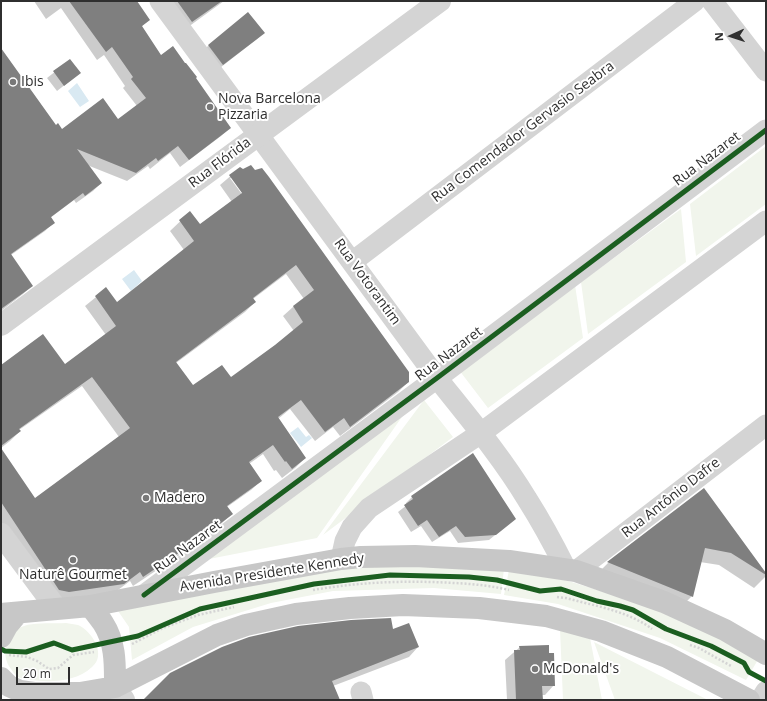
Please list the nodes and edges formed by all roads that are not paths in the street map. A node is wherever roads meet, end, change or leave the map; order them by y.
1 (160, 1) edge
2 (440, 1) edge
3 (695, 1) edge
4 (712, 1) edge
5 (766, 71) edge
6 (766, 130) edge
7 (257, 135) junction
8 (766, 221) edge
9 (352, 262) junction
10 (1, 326) edge
11 (437, 378) junction
12 (766, 425) edge
13 (481, 433) junction
14 (1, 534) edge
15 (341, 559) junction
16 (571, 570) junction
17 (144, 594) junction
18 (90, 606) junction
19 (56, 608) junction
20 (10, 613) edge
21 (4, 648) edge
22 (766, 654) edge
23 (4, 685) edge
24 (766, 692) edge
25 (117, 696) edge
26 (749, 700) edge
27 (761, 700) edge

1 - 7 street, Rua Votorantim
2 - 7 street, Rua Flórida
3 - 9 street, Rua Comendador Gervasio Seabra
4 - 5 street
6 - 11 street, Rua Nazaret
7 - 9 street, Rua Votorantim
7 - 10 street, Rua Flórida
8 - 13 street
9 - 11 street, Rua Votorantim
11 - 13 street, Rua Votorantim
11 - 17 street, Rua Nazaret
12 - 16 street, Rua Antônio Dafre
13 - 15 street
13 - 16 street, Rua Votorantim
14 - 19 street
15 - 16 main road, Avenida Presidente Kennedy
15 - 17 main road, Avenida Presidente Kennedy
16 - 22 main road, Avenida Presidente Kennedy
17 - 18 main road, Avenida Presidente Kennedy
18 - 19 main road, Avenida Presidente Kennedy
18 - 25 main road
19 - 20 main road, Avenida Presidente Kennedy
20 - 21 main road
23 - 25 main road
24 - 27 street
25 - 26 main road

